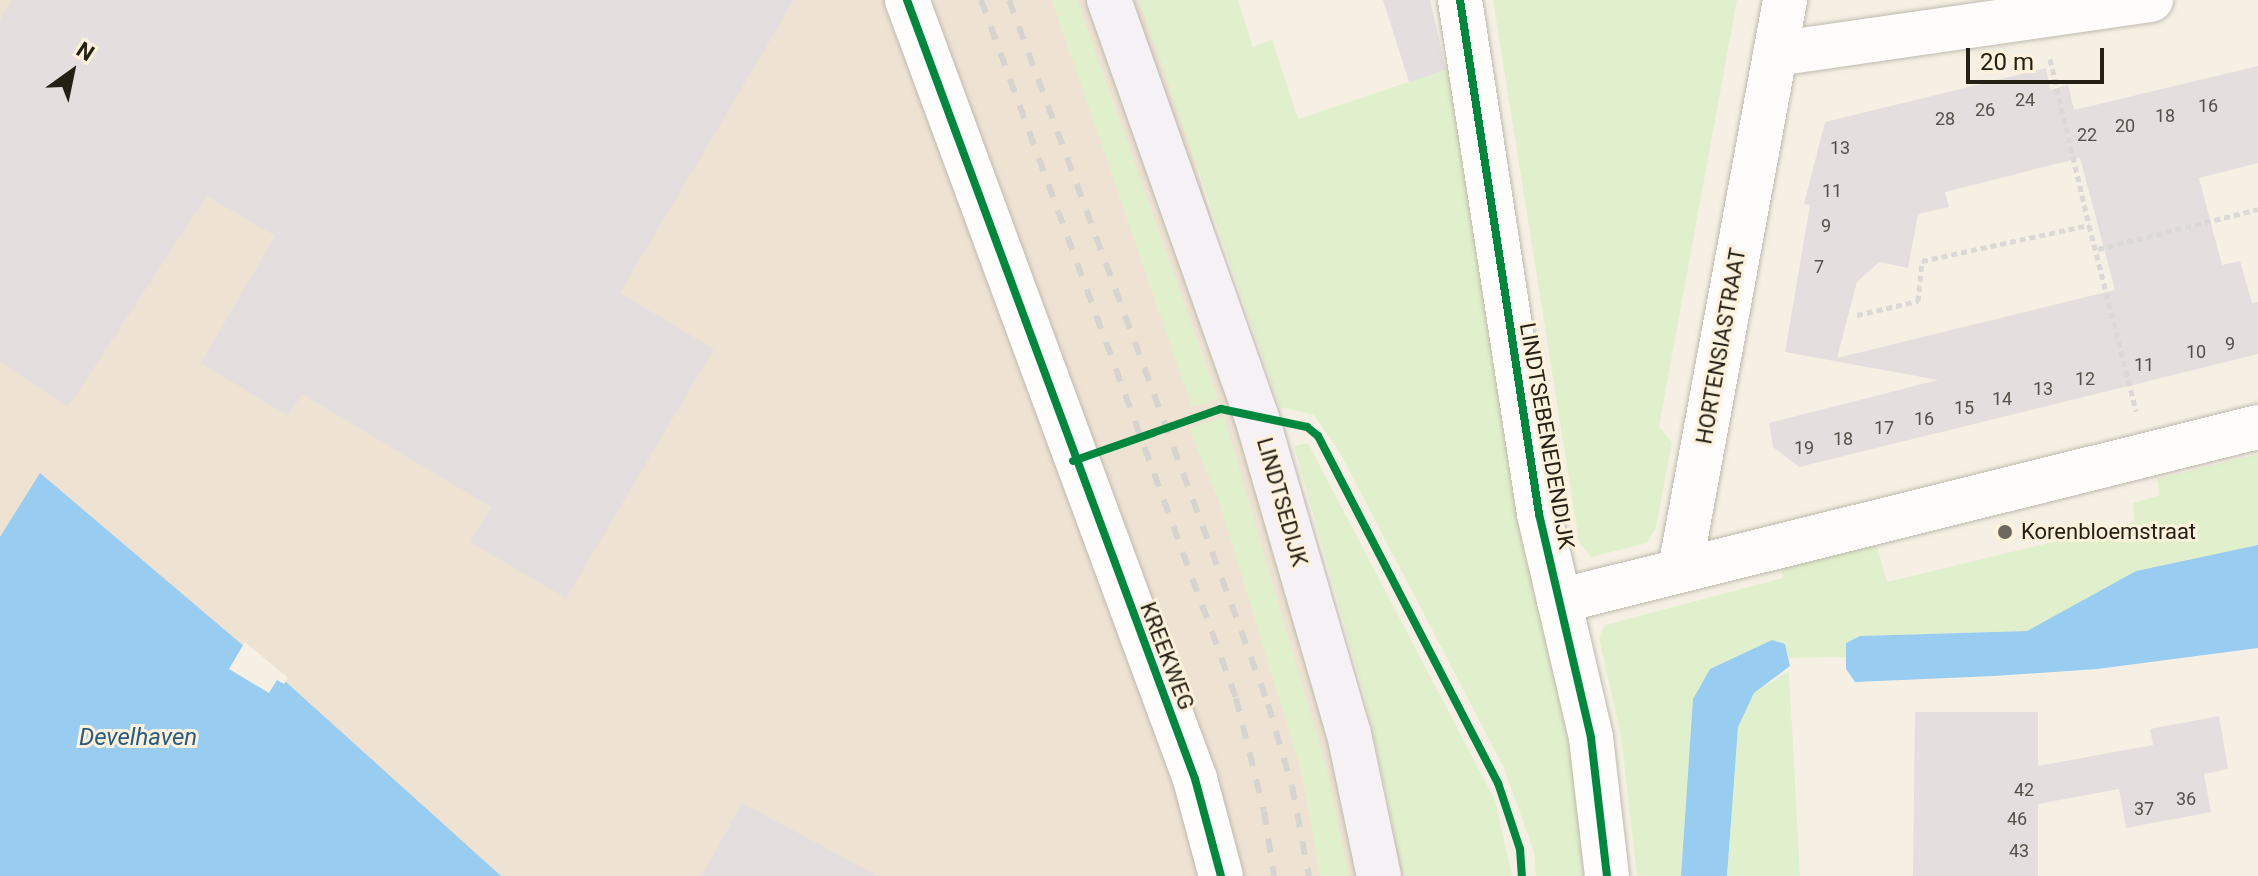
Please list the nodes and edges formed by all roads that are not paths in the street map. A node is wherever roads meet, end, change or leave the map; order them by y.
1 (907, 0) edge
2 (1109, 0) edge
3 (1460, 0) edge
4 (1785, 0) edge
5 (2151, 0) edge
6 (1775, 54) junction
7 (2258, 427) edge
8 (1680, 569) junction
9 (1559, 601) junction
10 (1221, 876) edge
11 (1379, 876) edge
12 (1607, 876) edge

1 - 10 street, KREEKWEG
2 - 11 main road, LINDTSEDIJK
3 - 9 street, LINDTSEBENEDENDIJK
4 - 6 street, HORTENSIASTRAAT
5 - 6 street
6 - 8 street, HORTENSIASTRAAT
7 - 8 street
8 - 9 street
9 - 12 street, LINDTSEBENEDENDIJK

